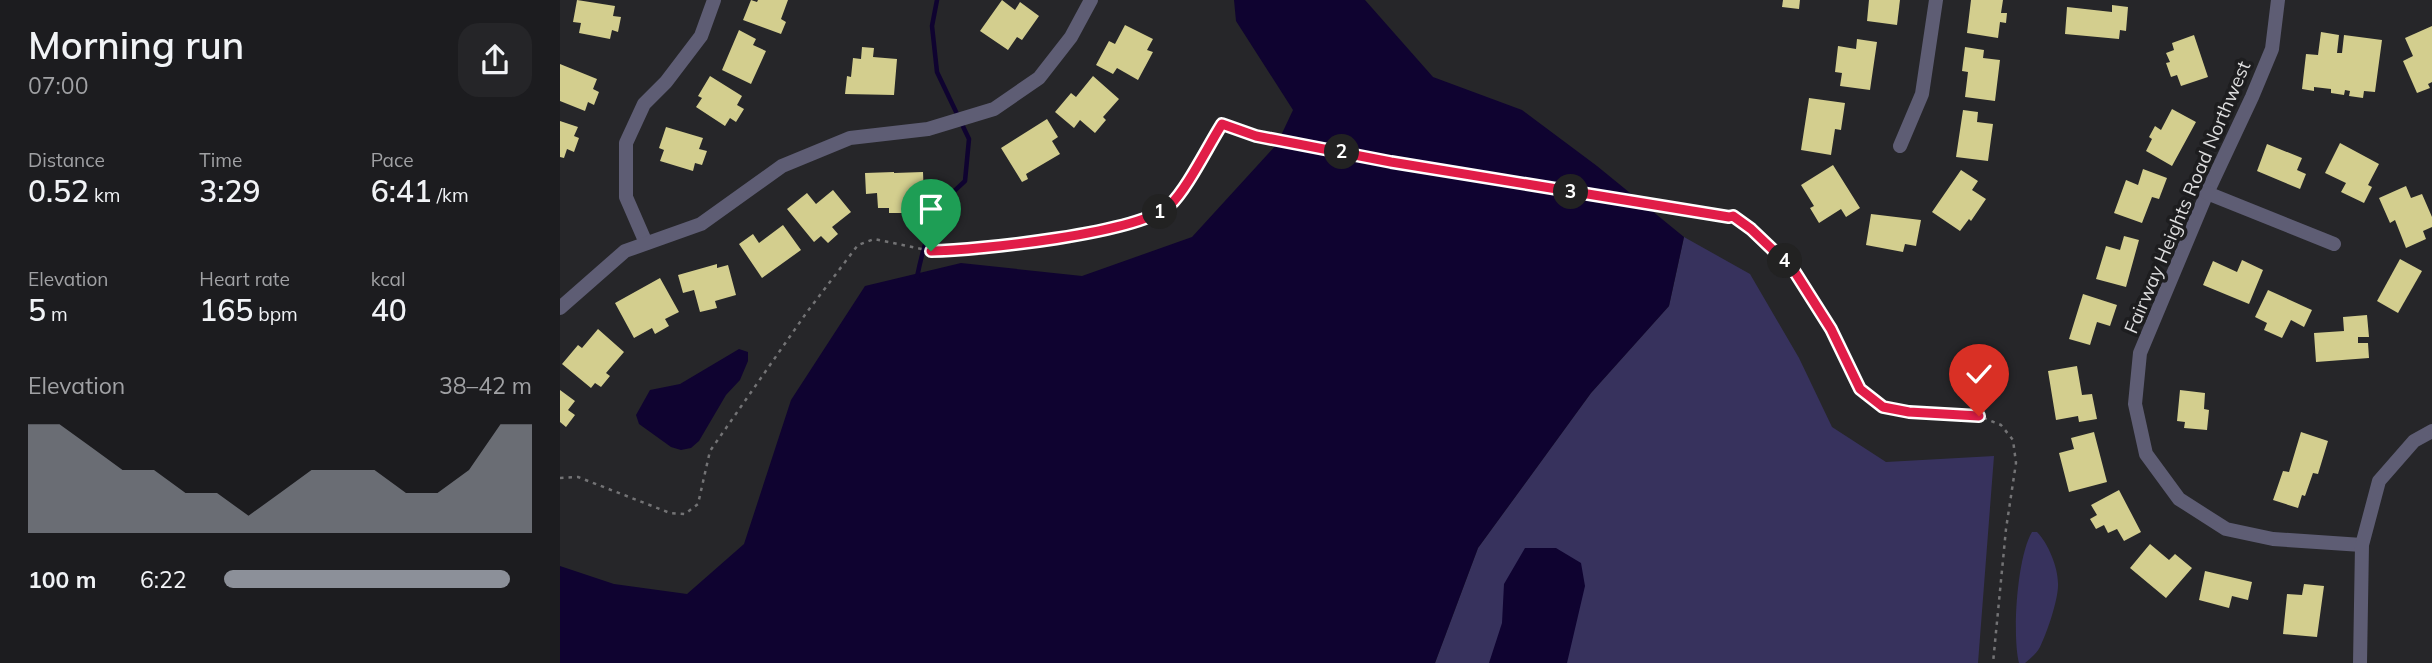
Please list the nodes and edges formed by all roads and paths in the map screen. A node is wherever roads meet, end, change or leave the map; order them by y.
1 (714, 0) edge
2 (1091, 0) edge
3 (1936, 0) edge
4 (2278, 0) edge
5 (1900, 146) dead end
6 (2207, 193) junction
7 (646, 243) junction
8 (2334, 244) dead end
9 (560, 308) edge
10 (2432, 431) edge
11 (560, 478) edge
12 (2362, 545) junction
13 (1993, 663) edge
14 (2360, 663) edge

1 - 7 street
2 - 7 street
3 - 5 street
4 - 6 street, Fairway Heights Road Northwest
6 - 8 street
6 - 12 street, Fairway Heights Road Northwest
7 - 9 street
10 - 12 street
11 - 13 path
12 - 14 street

